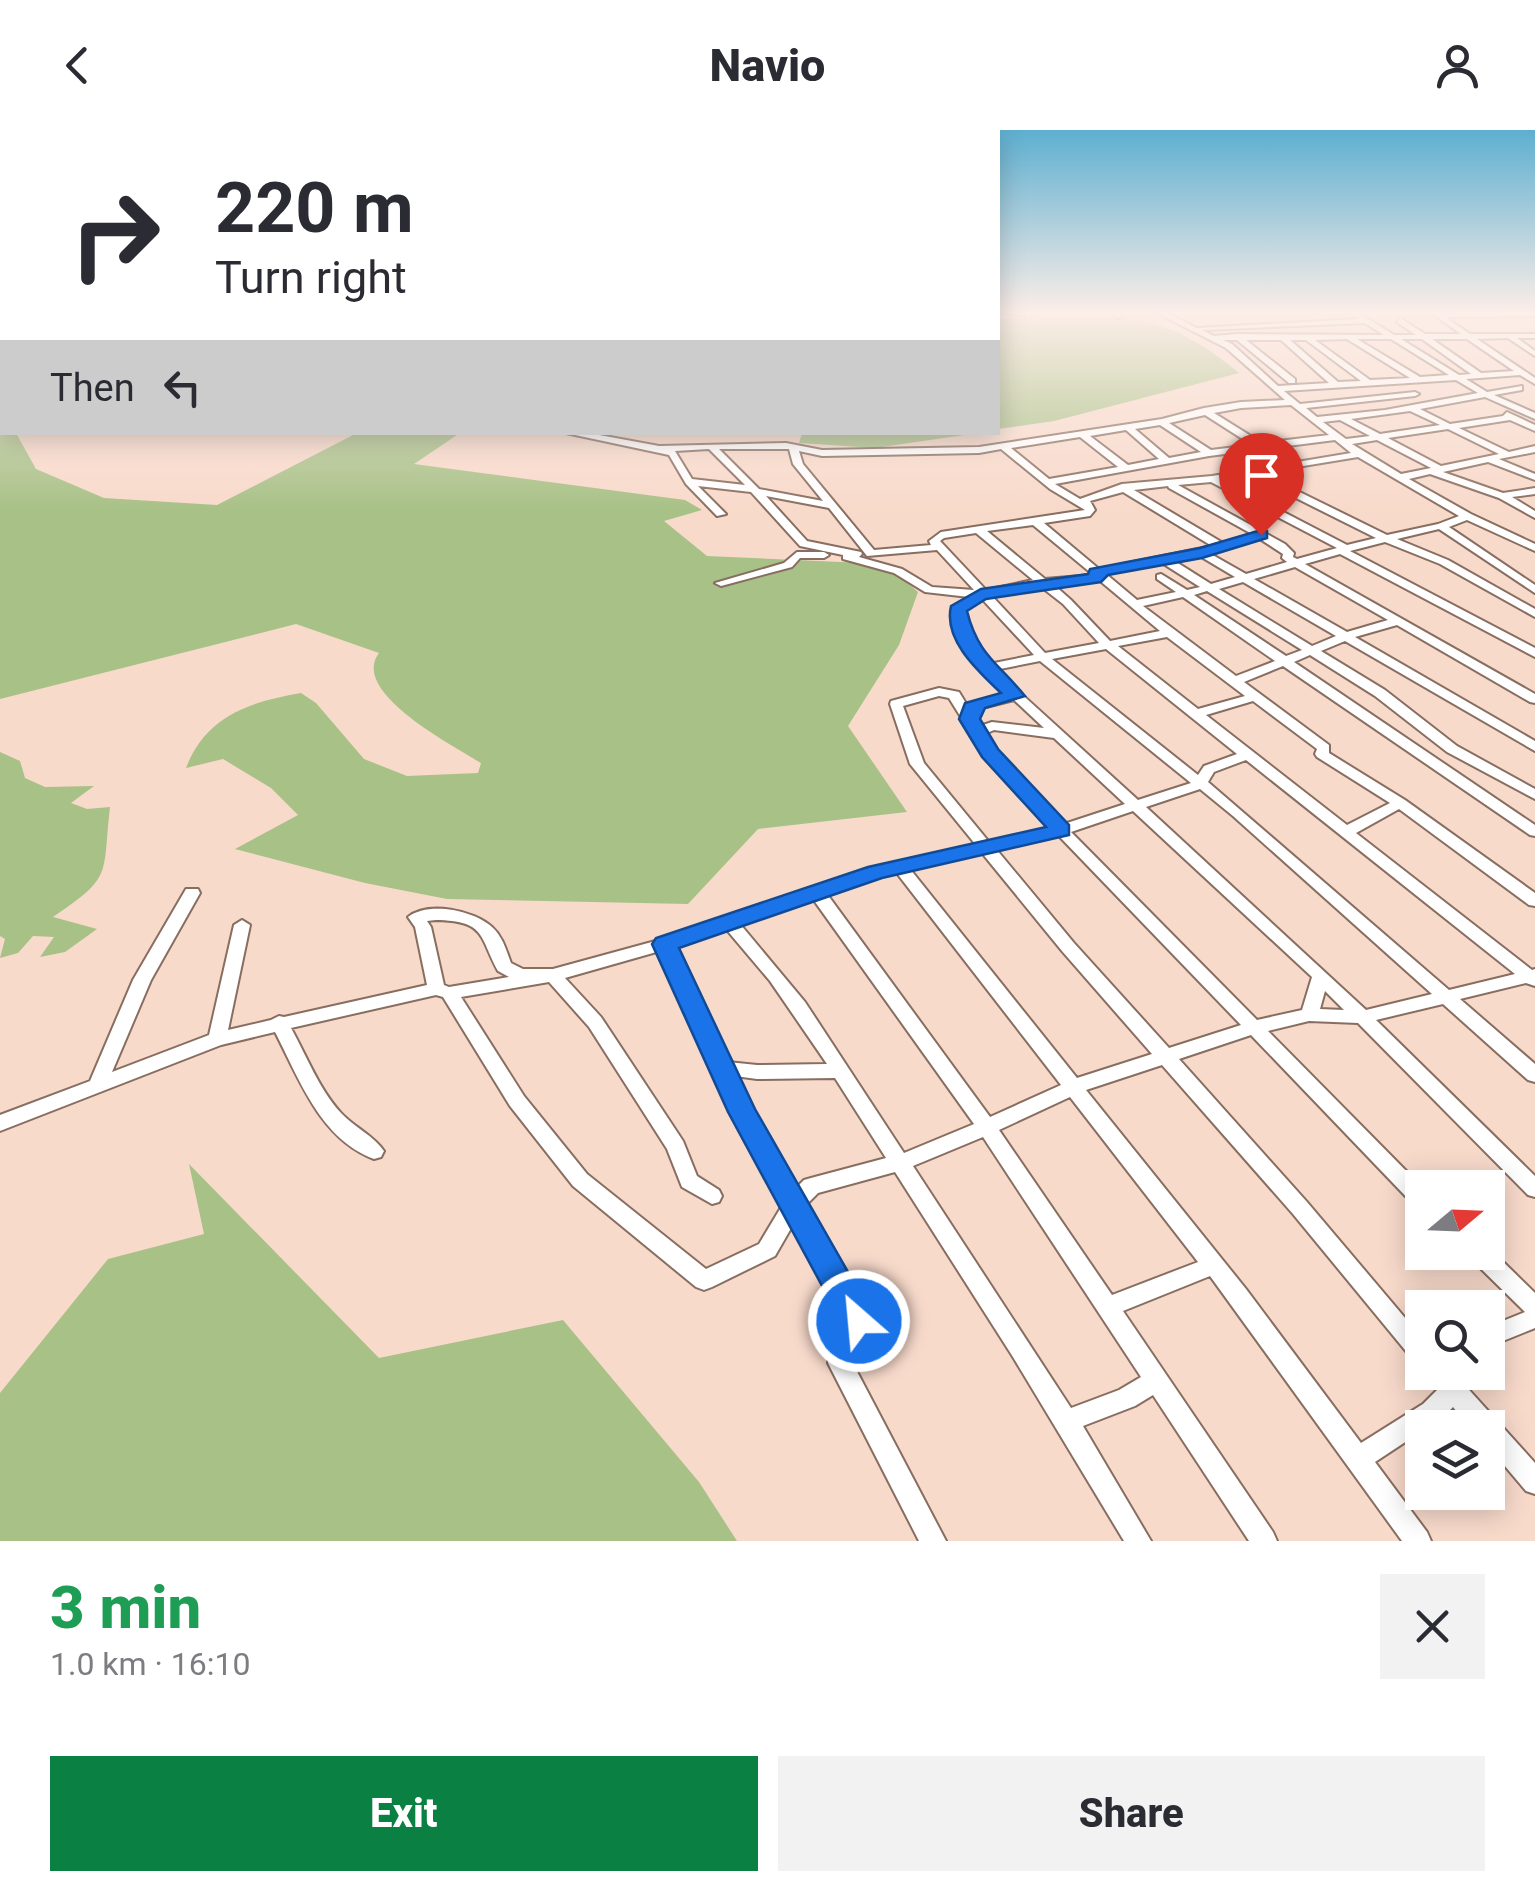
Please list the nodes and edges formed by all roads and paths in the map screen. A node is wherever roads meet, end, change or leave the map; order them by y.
1 (1263, 378) edge
2 (1288, 378) edge
3 (1328, 378) edge
4 (1362, 378) edge
5 (1418, 378) edge
6 (1458, 378) joint
7 (1490, 378) edge
8 (1422, 380) junction
9 (1436, 380) junction
10 (1292, 381) dead end
11 (1391, 382) junction
12 (1370, 384) junction
13 (1337, 386) junction
14 (1276, 389) junction
15 (1529, 392) edge
16 (1415, 394) junction
17 (1484, 394) junction
18 (1468, 396) junction
19 (1359, 399) junction
20 (1296, 404) junction
21 (1432, 404) junction
22 (1411, 408) junction
23 (1204, 411) junction
24 (1385, 413) junction
25 (1342, 417) junction
26 (1512, 417) junction
27 (1316, 420) junction
28 (1162, 422) junction
29 (1533, 424) edge
30 (1126, 426) junction
31 (1448, 426) junction
32 (1082, 434) junction
33 (582, 435) edge
34 (783, 435) edge
35 (1380, 438) junction
36 (1340, 439) junction
37 (710, 446) junction
38 (1004, 446) junction
39 (1259, 446) junction
40 (787, 448) junction
41 (659, 449) junction
42 (1535, 450) edge
43 (1209, 453) junction
44 (1359, 454) junction
45 (1509, 455) junction
46 (1168, 460) junction
47 (1491, 460) junction
48 (727, 462) junction
49 (1127, 470) junction
50 (1437, 470) junction
51 (1251, 472) junction
52 (1102, 475) junction
53 (1535, 477) edge
54 (1398, 478) junction
55 (1212, 479) junction
56 (690, 482) junction
57 (1050, 482) junction
58 (1168, 484) junction
59 (1124, 488) junction
60 (754, 490) junction
61 (1535, 491) edge
62 (1502, 496) junction
63 (832, 506) junction
64 (1087, 507) junction
65 (722, 514) dead end
66 (1535, 515) edge
67 (1468, 516) junction
68 (1035, 521) junction
69 (1441, 526) junction
70 (978, 530) junction
71 (1261, 535) junction
72 (1383, 537) junction
73 (938, 547) junction
74 (1222, 547) junction
75 (1342, 548) junction
76 (1535, 548) edge
77 (1202, 553) junction
78 (871, 554) junction
79 (848, 555) junction
80 (1166, 561) junction
81 (1299, 565) junction
82 (1185, 572) junction
83 (1098, 575) junction
84 (1245, 576) junction
85 (1044, 582) junction
86 (722, 583) dead end
87 (1212, 590) junction
88 (1535, 590) edge
89 (981, 594) junction
90 (1185, 596) junction
91 (1134, 604) junction
92 (1535, 614) edge
93 (1395, 622) junction
94 (1169, 633) junction
95 (1348, 637) junction
96 (1108, 644) junction
97 (1312, 650) junction
98 (1535, 653) edge
99 (1042, 657) junction
100 (1285, 664) junction
101 (986, 668) junction
102 (1233, 682) junction
103 (1015, 696) junction
104 (1254, 697) junction
105 (1535, 698) edge
106 (1198, 713) junction
107 (973, 726) junction
108 (1057, 734) junction
109 (1535, 747) edge
110 (1248, 754) junction
111 (1198, 785) junction
112 (1532, 791) edge
113 (1400, 803) junction
114 (1139, 805) junction
115 (1061, 830) junction
116 (1348, 831) junction
117 (1535, 832) edge
118 (987, 849) junction
119 (900, 867) junction
120 (816, 891) junction
121 (192, 893) dead end
122 (1535, 902) edge
123 (728, 922) junction
124 (242, 925) dead end
125 (664, 944) junction
126 (553, 974) junction
127 (1322, 976) junction
128 (1534, 978) edge
129 (442, 991) junction
130 (1448, 998) junction
131 (1309, 1015) junction
132 (1363, 1016) junction
133 (280, 1022) junction
134 (1256, 1026) junction
135 (217, 1038) junction
136 (1163, 1056) junction
137 (724, 1068) junction
138 (840, 1071) junction
139 (1535, 1075) edge
140 (98, 1084) junction
141 (1075, 1086) junction
142 (0, 1124) edge
143 (987, 1126) junction
144 (374, 1150) dead end
145 (899, 1163) junction
146 (1405, 1182) edge
147 (1535, 1189) edge
148 (712, 1196) dead end
149 (794, 1204) junction
150 (1214, 1266) junction
151 (1500, 1270) edge
152 (1531, 1296) edge
153 (1107, 1306) junction
154 (1535, 1318) edge
155 (1505, 1330) edge
156 (1405, 1334) edge
157 (1157, 1380) junction
158 (1442, 1390) edge
159 (1452, 1390) edge
160 (1471, 1410) edge
161 (1069, 1420) junction
162 (1505, 1448) edge
163 (1356, 1460) junction
164 (1535, 1482) edge
165 (933, 1541) edge
166 (1138, 1541) edge
167 (1264, 1541) edge
168 (1418, 1541) edge

1 - 14 street
2 - 10 street
3 - 13 street
4 - 12 street
5 - 8 street
6 - 9 street
6 - 17 street
7 - 15 street
8 - 9 street
8 - 11 street
9 - 18 street
11 - 12 street
11 - 16 street
12 - 13 street
13 - 14 street
14 - 20 street
15 - 17 street
16 - 19 street
16 - 21 street
17 - 18 street
17 - 29 street
18 - 21 street
18 - 26 street
19 - 20 street
19 - 24 street
20 - 23 street
20 - 27 street
21 - 22 street
22 - 24 street
22 - 31 street
23 - 28 street
23 - 39 street
24 - 25 street
25 - 27 street
25 - 35 street
26 - 29 street
26 - 31 street
27 - 36 street
28 - 30 street
28 - 43 street
30 - 32 street
30 - 46 street
31 - 35 street
31 - 45 street
32 - 38 street
32 - 49 street
33 - 41 street
34 - 40 street
35 - 36 street
35 - 50 street
36 - 39 street
36 - 44 street
37 - 40 street
37 - 41 street
37 - 48 street
38 - 40 street
38 - 57 street
39 - 43 street
40 - 48 street
40 - 63 street
41 - 56 street
42 - 45 street
43 - 46 street
44 - 51 street
44 - 54 street
45 - 47 street
46 - 49 street
47 - 50 street
47 - 53 street
48 - 60 street
49 - 52 street
50 - 54 street
50 - 62 street
51 - 55 street
51 - 72 street
52 - 57 street
52 - 59 street
54 - 67 street
55 - 58 street
55 - 75 street
56 - 60 street
56 - 65 street
57 - 64 street
58 - 59 street
58 - 71 street
59 - 64 street
59 - 74 street
60 - 63 street
60 - 79 street
61 - 62 street
62 - 66 street
63 - 78 street
64 - 68 street
67 - 69 street
67 - 76 street
68 - 70 street
68 - 83 street
69 - 72 street
69 - 88 street
70 - 73 street
70 - 85 street
71 - 74 street
71 - 81 street
72 - 75 street
72 - 92 street
73 - 78 street
73 - 89 street
74 - 77 street
75 - 81 street
75 - 98 street
77 - 80 street
77 - 84 street
78 - 79 street
79 - 86 street
79 - 89 street
80 - 82 street
80 - 83 street
81 - 84 street
81 - 93 street
82 - 87 street
82 - 90 street
83 - 85 street
83 - 91 street
84 - 87 street
84 - 95 street
85 - 89 street
85 - 96 street
87 - 90 street
87 - 97 street
89 - 99 street
89 - 101 street
90 - 91 street
90 - 100 street
91 - 94 street
93 - 95 street
93 - 105 street
94 - 96 street
94 - 102 street
95 - 97 street
95 - 109 street
96 - 99 street
96 - 106 street
97 - 100 street
97 - 112 street
99 - 101 street
99 - 111 street
100 - 102 street
100 - 117 street
101 - 103 street
102 - 104 street
103 - 107 street
103 - 108 street
104 - 106 street
104 - 113 street
106 - 110 street
107 - 108 street
107 - 115 street
107 - 118 street
108 - 114 street
110 - 111 street
110 - 116 street
111 - 114 street
111 - 130 street
113 - 116 street
113 - 122 street
114 - 115 street
114 - 127 street
115 - 118 street
115 - 134 street
116 - 128 street
118 - 119 street
118 - 136 street
119 - 120 street
119 - 141 street
120 - 123 street
120 - 143 street
121 - 140 street
123 - 125 street
123 - 138 street
124 - 135 street
125 - 126 street
125 - 137 street
126 - 129 street
126 - 129 street
126 - 148 street
127 - 131 street
127 - 132 street
128 - 130 street
129 - 133 street
129 - 149 street
130 - 132 street
130 - 139 street
131 - 132 street
131 - 134 street
132 - 147 street
133 - 135 street
133 - 144 street
134 - 136 street
134 - 146 street
135 - 140 street
136 - 141 street
136 - 156 street
137 - 138 street
137 - 149 street
138 - 145 street
140 - 142 street
141 - 143 street
141 - 150 street
143 - 145 street
143 - 153 street
145 - 149 street
145 - 161 street
149 - 165 street
150 - 153 street
150 - 163 street
151 - 152 street
153 - 157 street
154 - 155 street
157 - 161 street
157 - 167 street
158 - 163 street
159 - 160 street
161 - 166 street
162 - 164 street
163 - 168 street

